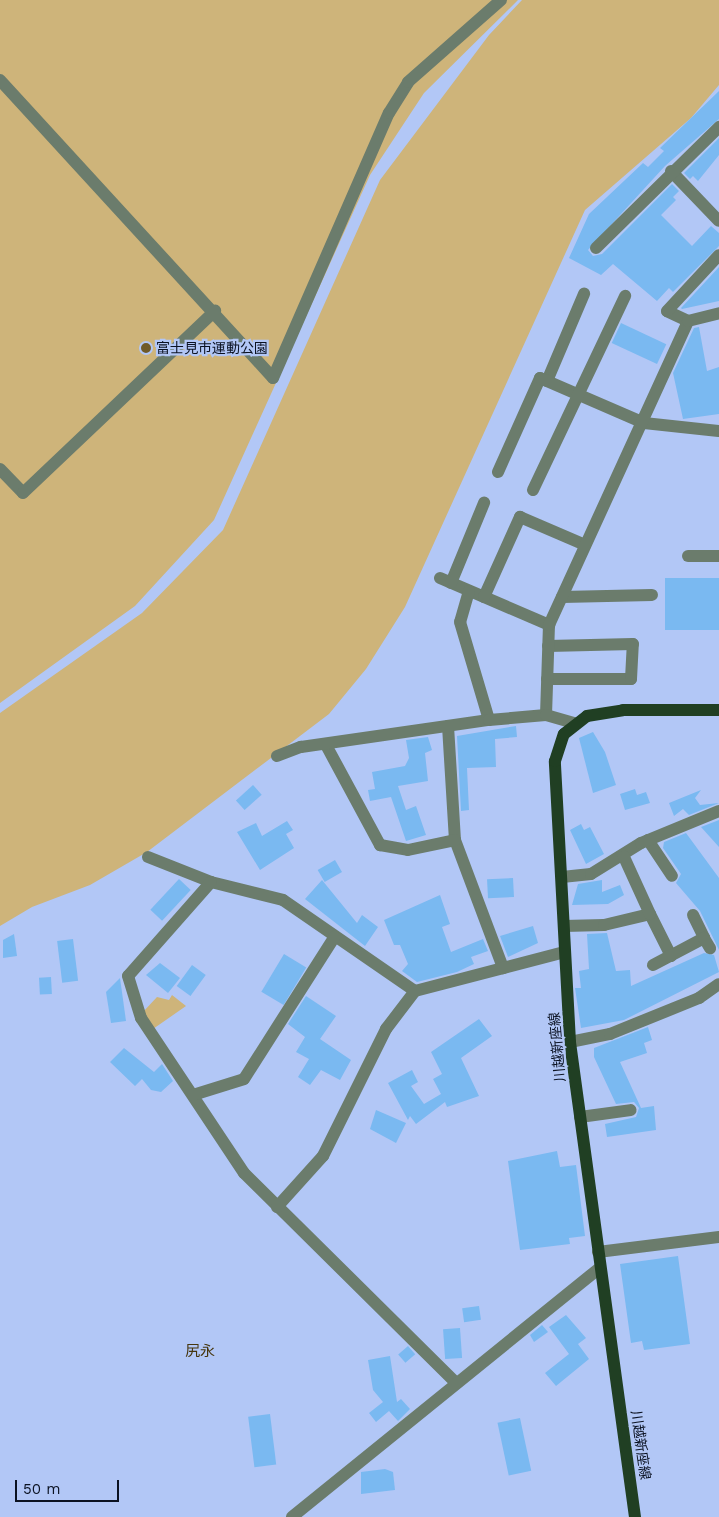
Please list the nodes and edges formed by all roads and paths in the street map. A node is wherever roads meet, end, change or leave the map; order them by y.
1 (502, 0) edge
2 (0, 80) edge
3 (719, 127) edge
4 (671, 172) junction
5 (719, 221) edge
6 (596, 248) dead end
7 (719, 255) edge
8 (584, 294) dead end
9 (625, 296) dead end
10 (215, 312) junction
11 (719, 313) edge
12 (688, 321) junction
13 (547, 380) junction
14 (579, 394) junction
15 (644, 423) junction
16 (719, 431) edge
17 (0, 468) edge
18 (498, 472) dead end
19 (534, 490) dead end
20 (484, 503) dead end
21 (585, 545) junction
22 (688, 556) dead end
23 (719, 556) edge
24 (469, 591) junction
25 (652, 595) dead end
26 (484, 597) junction
27 (562, 597) junction
28 (549, 625) junction
29 (548, 646) junction
30 (547, 679) junction
31 (719, 710) edge
32 (546, 716) junction
33 (489, 720) junction
34 (574, 724) junction
35 (448, 726) junction
36 (326, 745) junction
37 (277, 756) dead end
38 (719, 811) edge
39 (455, 840) junction
40 (648, 840) junction
41 (148, 857) dead end
42 (624, 857) junction
43 (672, 876) dead end
44 (562, 877) junction
45 (211, 882) junction
46 (650, 914) junction
47 (693, 915) dead end
48 (564, 926) junction
49 (335, 936) junction
50 (565, 952) junction
51 (671, 956) junction
52 (653, 965) dead end
53 (504, 968) junction
54 (719, 984) edge
55 (415, 991) junction
56 (570, 1042) junction
57 (193, 1095) junction
58 (631, 1110) dead end
59 (580, 1117) junction
60 (277, 1206) junction
61 (719, 1237) edge
62 (598, 1252) junction
63 (600, 1268) junction
64 (455, 1382) junction
65 (292, 1517) edge
66 (635, 1517) edge

1 - 10 street
2 - 10 street
3 - 4 street
4 - 5 street
4 - 6 street
7 - 12 street
8 - 13 street
9 - 14 street
10 - 17 street
11 - 12 street
12 - 15 street
13 - 14 street
13 - 18 street
14 - 15 street
14 - 19 street
15 - 16 street
15 - 21 street
20 - 24 street
21 - 26 street
21 - 27 street
22 - 23 street
24 - 26 street
24 - 33 street
25 - 27 street
26 - 28 street
27 - 28 street
28 - 29 street
29 - 30 street
29 - 30 street
30 - 32 street
31 - 34 main road
32 - 33 street
32 - 34 street
33 - 35 street
34 - 44 main road, 川越新座線
35 - 36 street
35 - 39 street
36 - 37 street
36 - 39 street
38 - 40 street
39 - 53 street
40 - 42 street
40 - 43 street
41 - 45 street
42 - 44 street
42 - 46 street
44 - 48 main road, 川越新座線
45 - 49 street
45 - 57 street
46 - 48 street
46 - 51 street
47 - 51 street
48 - 50 main road, 川越新座線
49 - 55 street
49 - 57 street
50 - 53 street
50 - 56 main road, 川越新座線
51 - 52 street
53 - 55 street
54 - 56 street
55 - 60 street
56 - 59 main road, 川越新座線
57 - 60 street
58 - 59 street
59 - 62 main road, 川越新座線
60 - 64 street
61 - 62 street
62 - 63 main road, 川越新座線
63 - 64 street
63 - 66 main road, 川越新座線
64 - 65 street

